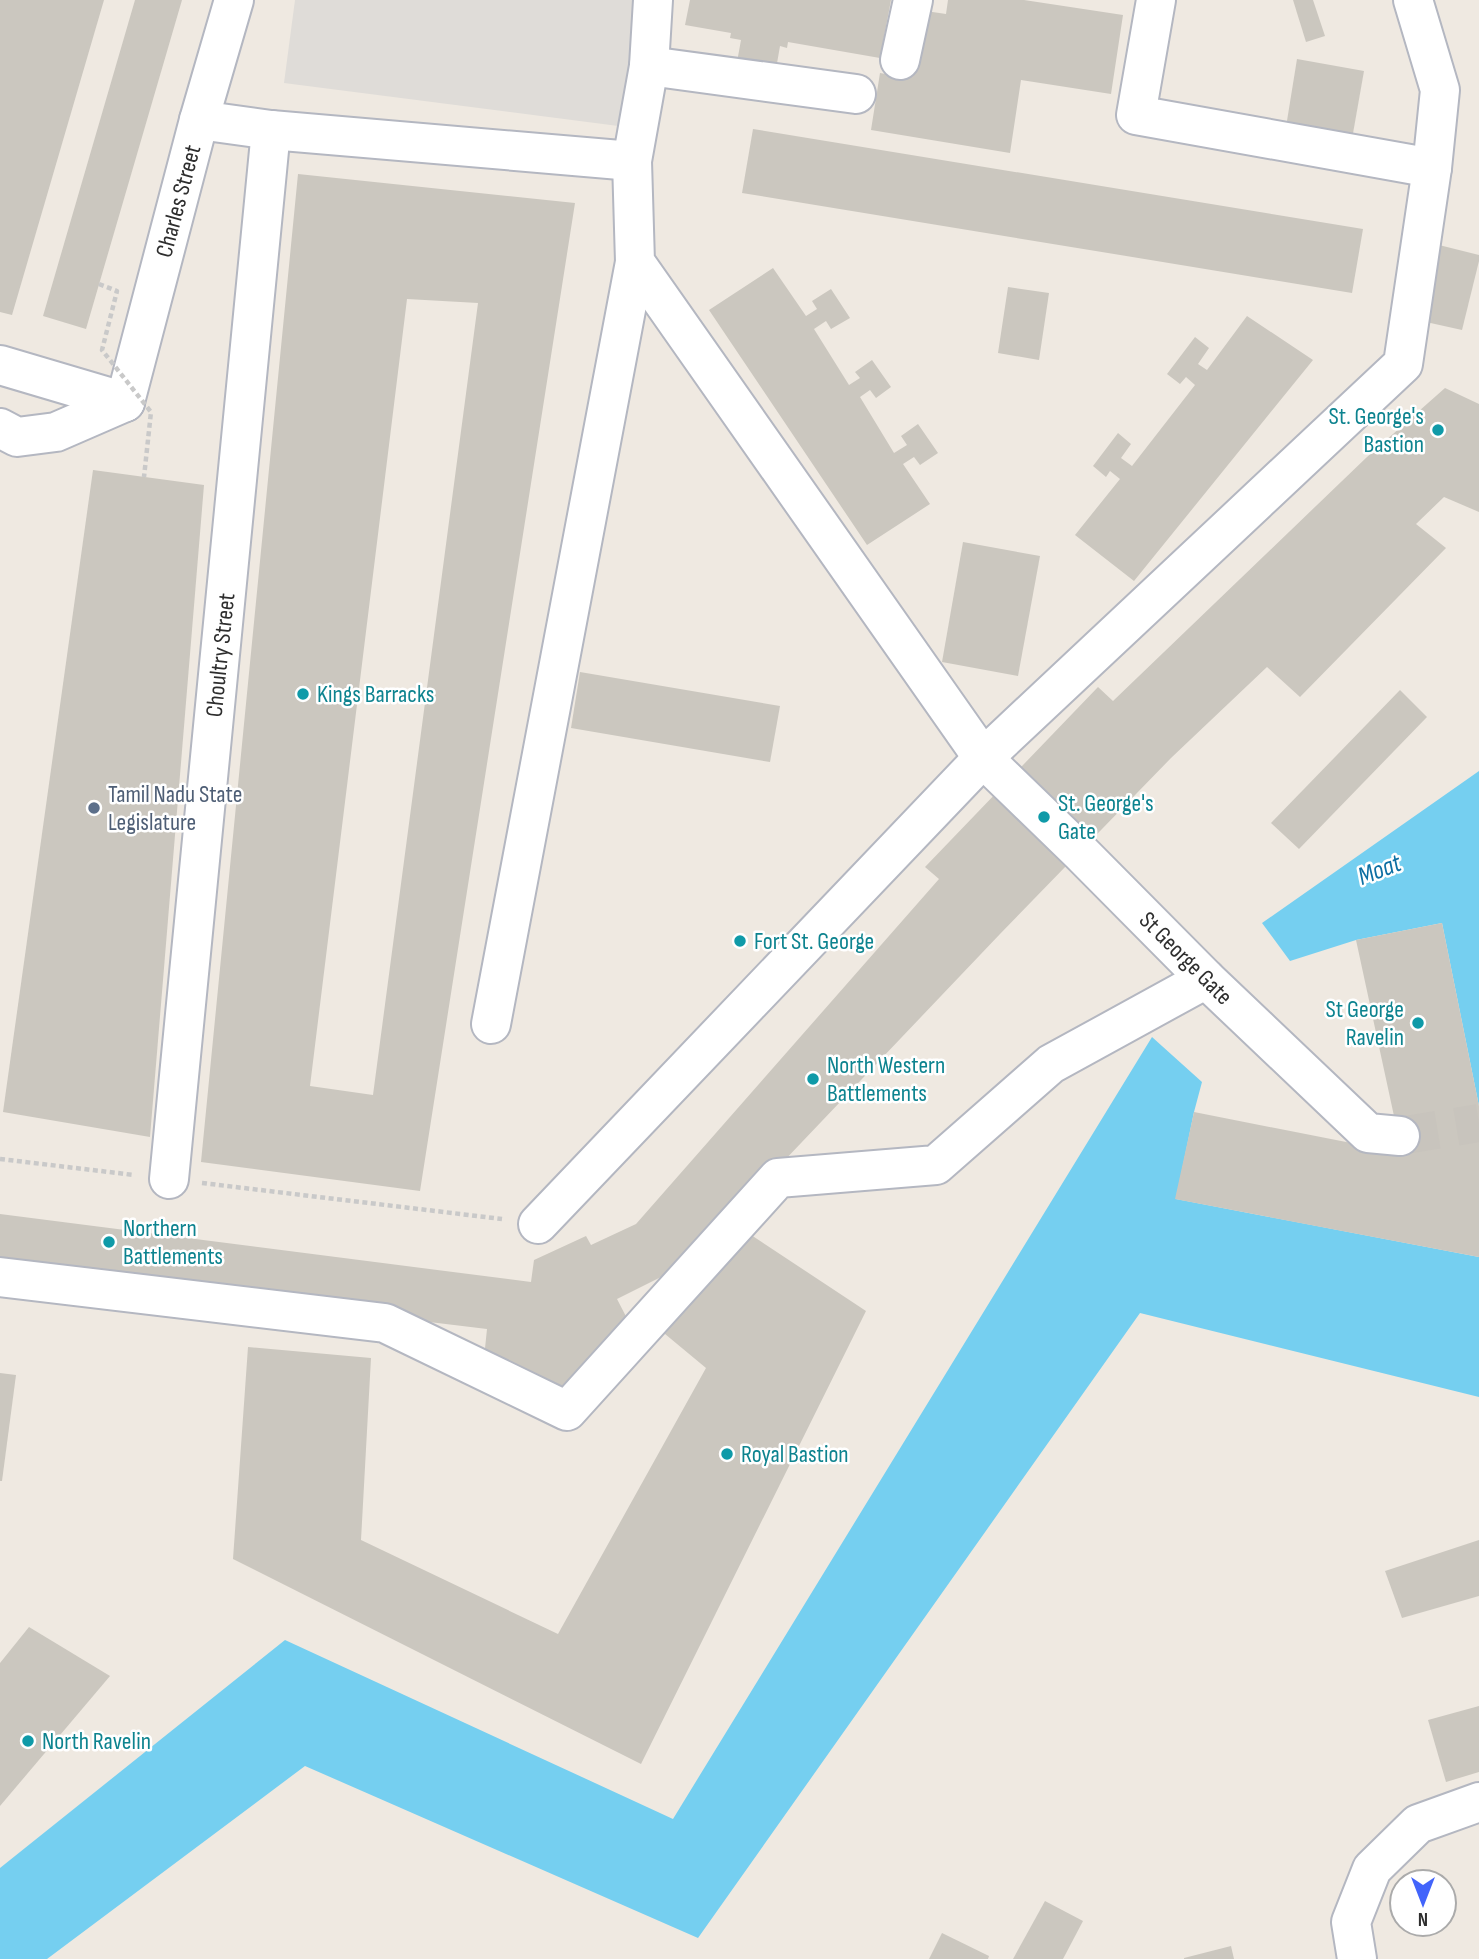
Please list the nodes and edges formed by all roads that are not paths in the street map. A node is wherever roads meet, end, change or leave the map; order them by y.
1 (234, 0) edge
2 (653, 0) edge
3 (913, 0) edge
4 (1156, 0) edge
5 (1413, 0) edge
6 (900, 60) dead end
7 (649, 66) junction
8 (856, 94) dead end
9 (199, 120) junction
10 (271, 130) junction
11 (632, 161) junction
12 (1432, 169) junction
13 (635, 262) junction
14 (0, 365) edge
15 (125, 402) junction
16 (0, 428) edge
17 (983, 758) junction
18 (1206, 979) junction
19 (491, 1024) dead end
20 (1400, 1136) tunnel mouth
21 (169, 1179) road end
22 (538, 1224) road end
23 (0, 1277) edge
24 (1479, 1802) edge
25 (1357, 1959) edge

1 - 9 lane, Charles Street
2 - 7 lane
3 - 6 lane
4 - 12 lane
5 - 12 lane
7 - 8 lane
7 - 11 lane
9 - 10 lane
9 - 15 lane, Charles Street
10 - 11 lane
10 - 21 lane, Choultry Street
11 - 13 lane
12 - 17 lane
13 - 17 lane, St George Gate
13 - 19 lane
14 - 15 lane
15 - 16 lane
17 - 18 lane, St George Gate
17 - 22 lane
18 - 20 lane, St George Gate
18 - 23 lane
24 - 25 lane

